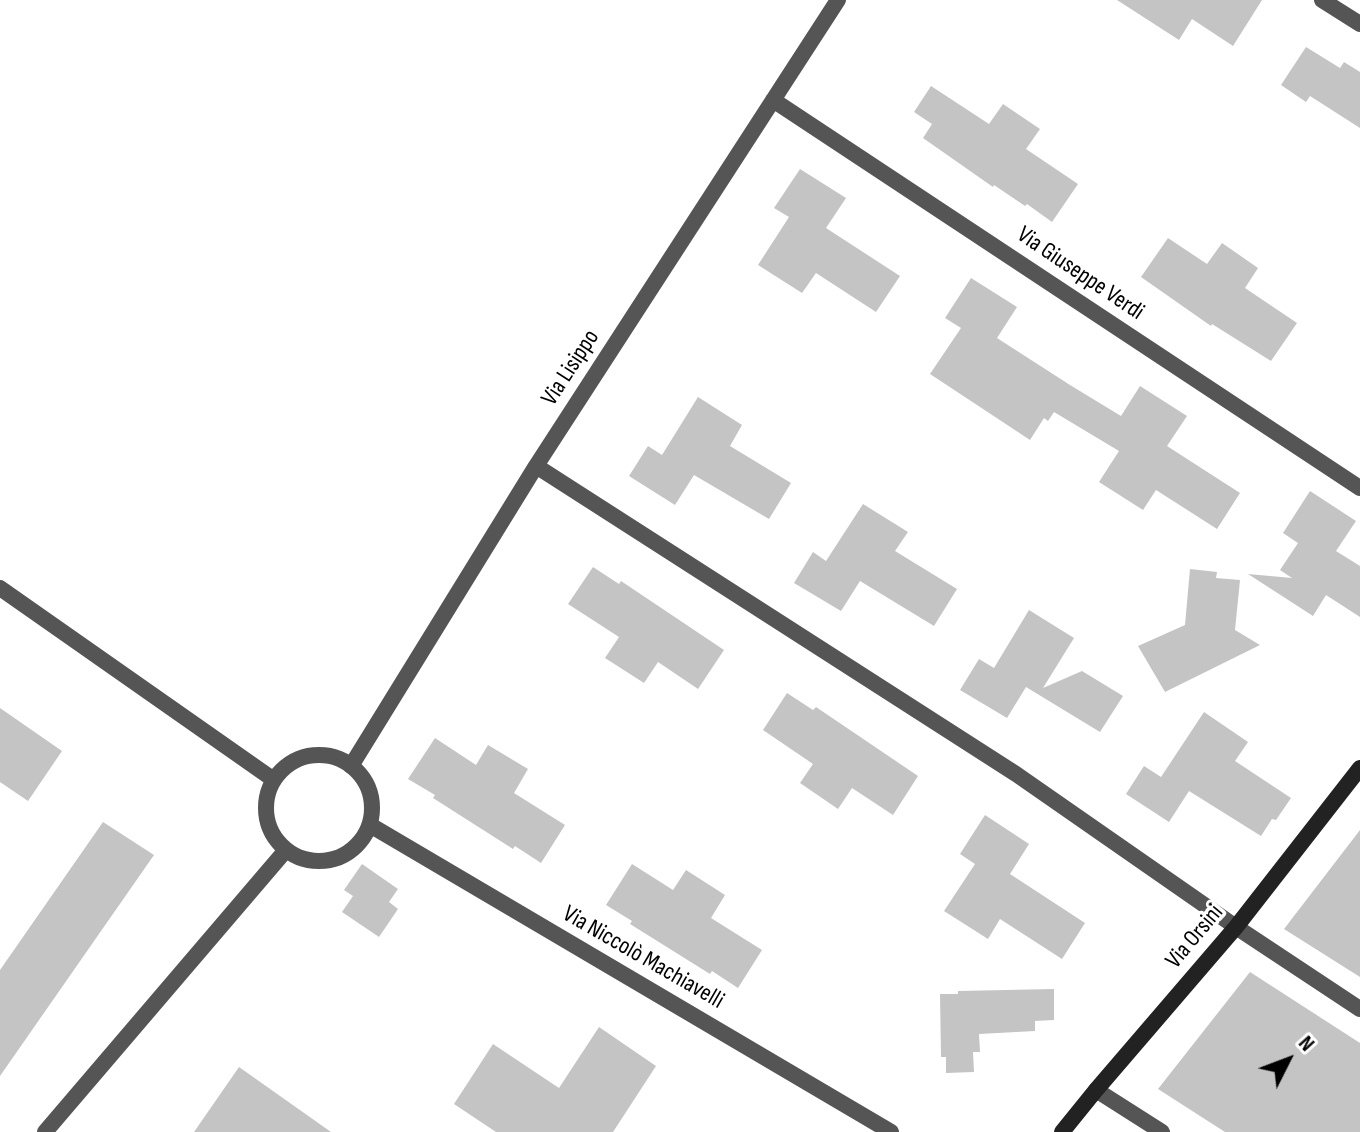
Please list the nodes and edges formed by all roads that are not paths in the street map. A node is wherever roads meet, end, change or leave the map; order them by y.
1 (838, 0) edge
2 (1322, 0) edge
3 (1360, 24) edge
4 (773, 100) junction
5 (536, 466) junction
6 (1360, 488) edge
7 (0, 588) edge
8 (351, 766) junction
9 (1360, 768) edge
10 (274, 780) junction
11 (370, 825) junction
12 (286, 850) junction
13 (1236, 927) junction
14 (1360, 1009) edge
15 (1096, 1090) junction
16 (45, 1132) edge
17 (891, 1132) edge
18 (1062, 1132) edge
19 (1162, 1132) edge

1 - 4 street, Via Lisippo
2 - 3 street
4 - 5 street, Via Lisippo
4 - 6 street, Via Giuseppe Verdi
5 - 8 street, Via Lisippo
5 - 13 street
7 - 10 street
8 - 10 street
8 - 11 street
9 - 13 main road, Via Orsini
10 - 12 street
11 - 12 street
11 - 17 street, Via Niccolò Machiavelli
12 - 16 street
13 - 14 street
13 - 15 main road, Via Orsini
15 - 18 main road, Via Orsini
15 - 19 street

